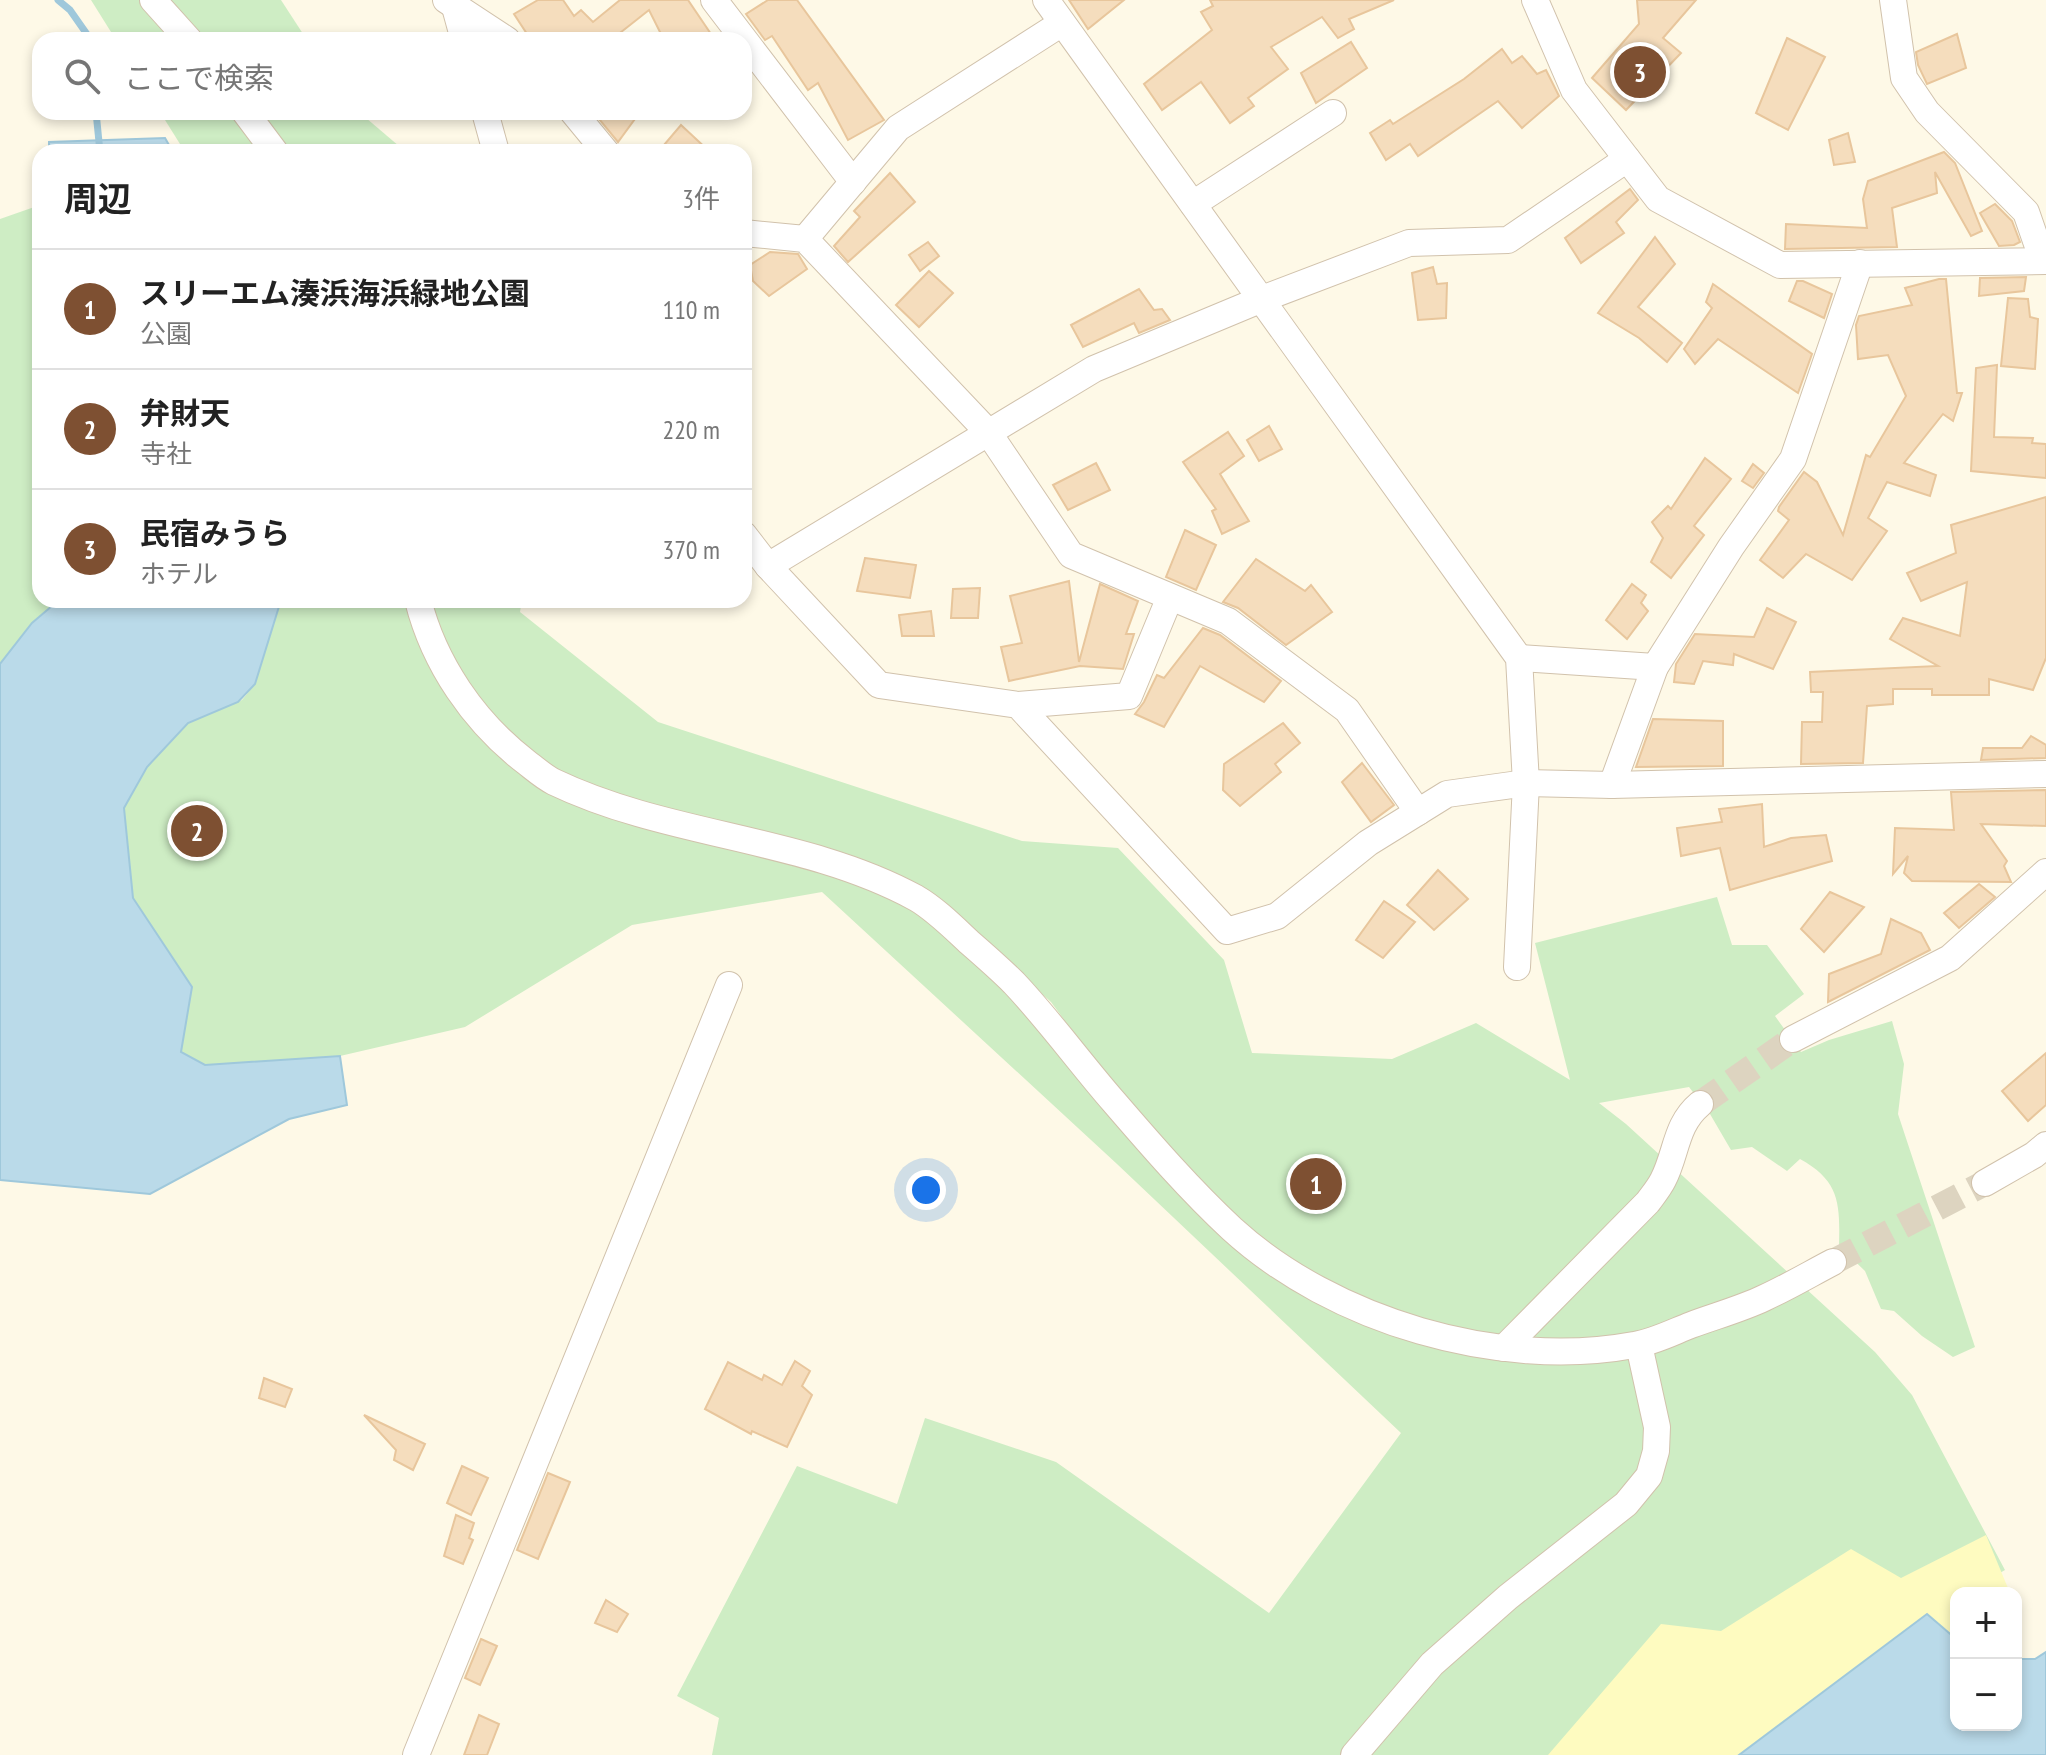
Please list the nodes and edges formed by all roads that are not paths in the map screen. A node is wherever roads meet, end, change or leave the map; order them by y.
1 (153, 0) edge
2 (714, 0) edge
3 (1046, 0) edge
4 (1535, 0) edge
5 (1893, 0) edge
6 (460, 2) edge
7 (1062, 23) junction
8 (182, 32) edge
9 (463, 32) edge
10 (497, 32) edge
11 (738, 32) edge
12 (752, 50) edge
13 (1333, 113) dead end
14 (251, 120) edge
15 (487, 120) edge
16 (580, 120) edge
17 (269, 144) edge
18 (494, 144) edge
19 (599, 144) edge
20 (1627, 159) junction
21 (853, 182) junction
22 (1193, 204) junction
23 (752, 234) edge
24 (805, 239) junction
25 (2045, 261) edge
26 (1860, 263) junction
27 (1262, 299) junction
28 (988, 432) junction
29 (752, 545) edge
30 (768, 566) junction
31 (1170, 597) junction
32 (420, 608) edge
33 (1519, 658) junction
34 (1655, 667) junction
35 (1018, 705) junction
36 (2046, 774) edge
37 (1526, 783) junction
38 (1612, 785) junction
39 (1418, 812) junction
40 (2046, 872) edge
41 (1517, 967) dead end
42 (729, 985) dead end
43 (1793, 1039) tunnel mouth
44 (1700, 1104) tunnel mouth
45 (2042, 1156) edge
46 (1985, 1183) tunnel mouth
47 (1833, 1262) tunnel mouth
48 (1639, 1345) junction
49 (1504, 1348) junction
50 (416, 1755) edge
51 (1354, 1755) edge

1 - 8 street
2 - 11 street
3 - 7 street
4 - 20 street
5 - 25 street
6 - 9 street
6 - 10 street
7 - 21 street
7 - 22 street
12 - 21 street
13 - 22 street
14 - 17 street
15 - 18 street
16 - 19 street
20 - 26 street
20 - 27 street
21 - 24 street
22 - 27 street
23 - 24 street
24 - 28 street
25 - 26 street
26 - 34 street
27 - 28 street
27 - 33 street
28 - 30 street
28 - 31 street
29 - 30 street
30 - 35 street
31 - 35 street
31 - 39 street
32 - 49 street
33 - 34 street
33 - 37 street
34 - 38 street
35 - 39 street
36 - 38 street
37 - 38 street
37 - 39 street
37 - 41 street
40 - 43 street
42 - 50 street
44 - 49 street
45 - 46 street
47 - 48 street
48 - 49 street
48 - 51 street

